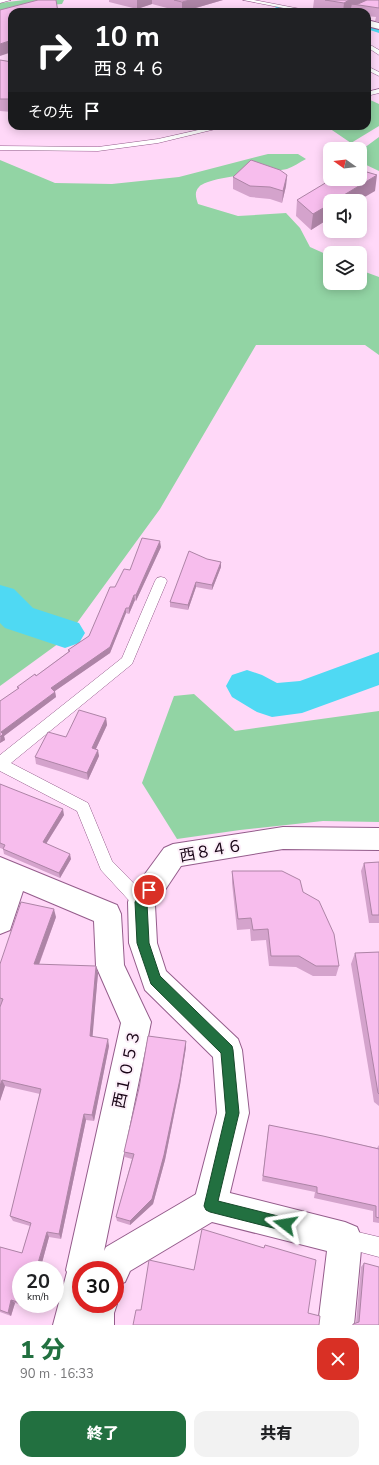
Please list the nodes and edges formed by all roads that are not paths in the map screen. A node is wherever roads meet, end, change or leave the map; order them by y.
1 (8, 0) edge
2 (246, 0) edge
3 (377, 0) edge
4 (0, 1) edge
5 (291, 8) edge
6 (358, 8) edge
7 (208, 130) edge
8 (0, 148) edge
9 (161, 581) dead end
10 (0, 763) edge
11 (379, 839) edge
12 (8, 873) edge
13 (141, 902) junction
14 (0, 920) edge
15 (210, 1206) junction
16 (345, 1238) junction
17 (379, 1247) edge
18 (85, 1261) edge
19 (117, 1261) edge
20 (74, 1313) edge
21 (96, 1313) edge
22 (72, 1325) edge
23 (96, 1325) edge
24 (336, 1325) edge

1 - 4 lane
2 - 5 lane
3 - 6 street
7 - 8 lane
9 - 10 lane
10 - 13 lane
11 - 13 street, 西８４６
12 - 14 street
12 - 18 street, 西１０５３
13 - 15 street
15 - 16 street
15 - 19 street
16 - 17 lane
16 - 24 street
20 - 22 street
21 - 23 street

